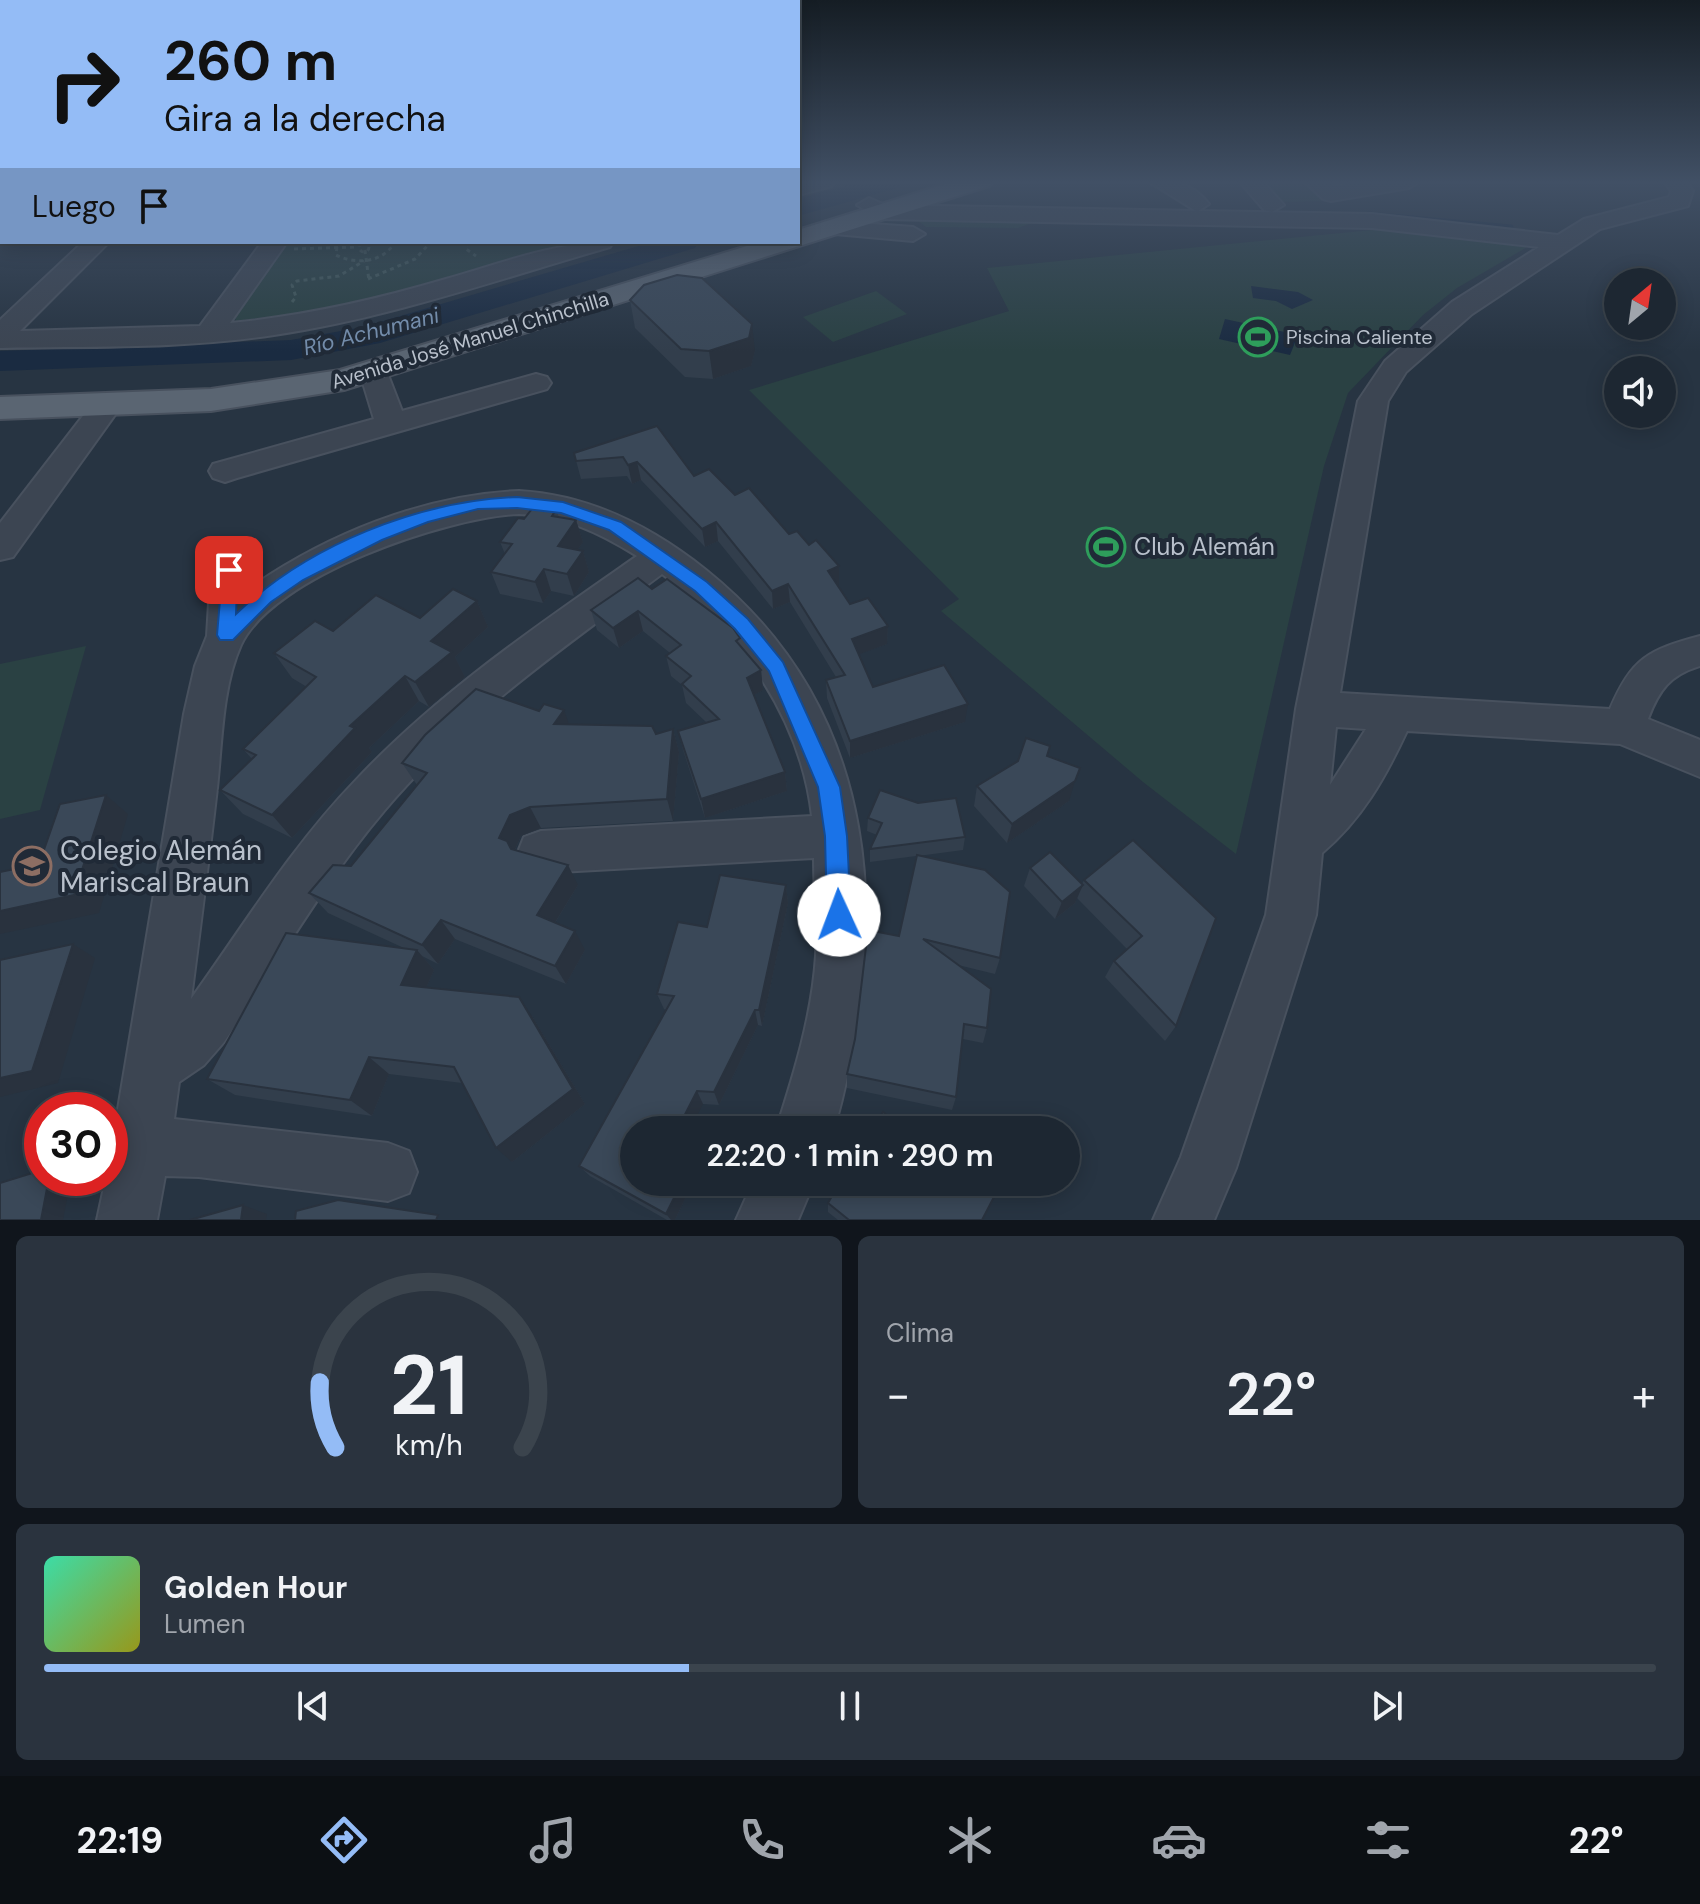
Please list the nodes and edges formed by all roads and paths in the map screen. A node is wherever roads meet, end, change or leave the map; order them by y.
1 (1572, 238) edge
2 (95, 244) edge
3 (341, 244) edge
4 (394, 244) edge
5 (429, 244) edge
6 (467, 244) edge
7 (593, 244) edge
8 (751, 244) edge
9 (782, 244) edge
10 (280, 246) edge
11 (337, 247) junction
12 (479, 256) dead end
13 (365, 260) junction
14 (708, 263) junction
15 (368, 279) junction
16 (370, 289) dead end
17 (282, 308) dead end
18 (209, 333) junction
19 (0, 337) edge
20 (374, 367) junction
21 (536, 383) dead end
22 (0, 395) edge
23 (113, 398) junction
24 (0, 408) edge
25 (391, 424) junction
26 (225, 471) dead end
27 (0, 548) edge
28 (660, 557) junction
29 (229, 570) dead end
30 (226, 635) junction
31 (1700, 651) edge
32 (1317, 709) junction
33 (1394, 715) junction
34 (1623, 727) junction
35 (1700, 759) edge
36 (836, 836) junction
37 (1302, 841) junction
38 (541, 852) dead end
39 (155, 1066) junction
40 (809, 1116) edge
41 (142, 1147) junction
42 (388, 1172) dead end
43 (778, 1196) edge
44 (127, 1220) edge
45 (766, 1220) edge
46 (1183, 1220) edge

1 - 32 street
2 - 19 street
3 - 11 path
4 - 13 path
5 - 15 path
6 - 12 path
7 - 18 street
8 - 14 main road, Avenida José Manuel Chinchilla
9 - 14 main road, Avenida José Manuel Chinchilla
10 - 11 path
10 - 18 street
11 - 13 path
11 - 13 path
13 - 15 path
13 - 17 path
14 - 20 main road, Avenida José Manuel Chinchilla
15 - 16 path
18 - 19 street
20 - 23 main road, Avenida José Manuel Chinchilla
20 - 25 street
21 - 25 street
22 - 23 main road, Avenida José Manuel Chinchilla
23 - 24 main road, Avenida José Manuel Chinchilla
23 - 27 street
25 - 26 street
28 - 30 street
28 - 36 street
28 - 39 street
29 - 30 street
30 - 39 street
31 - 34 street
32 - 33 street
32 - 37 street
33 - 34 street
33 - 37 street
34 - 35 street
36 - 38 street
36 - 40 street
37 - 46 street
39 - 41 street
41 - 42 street
41 - 44 street
43 - 45 street

